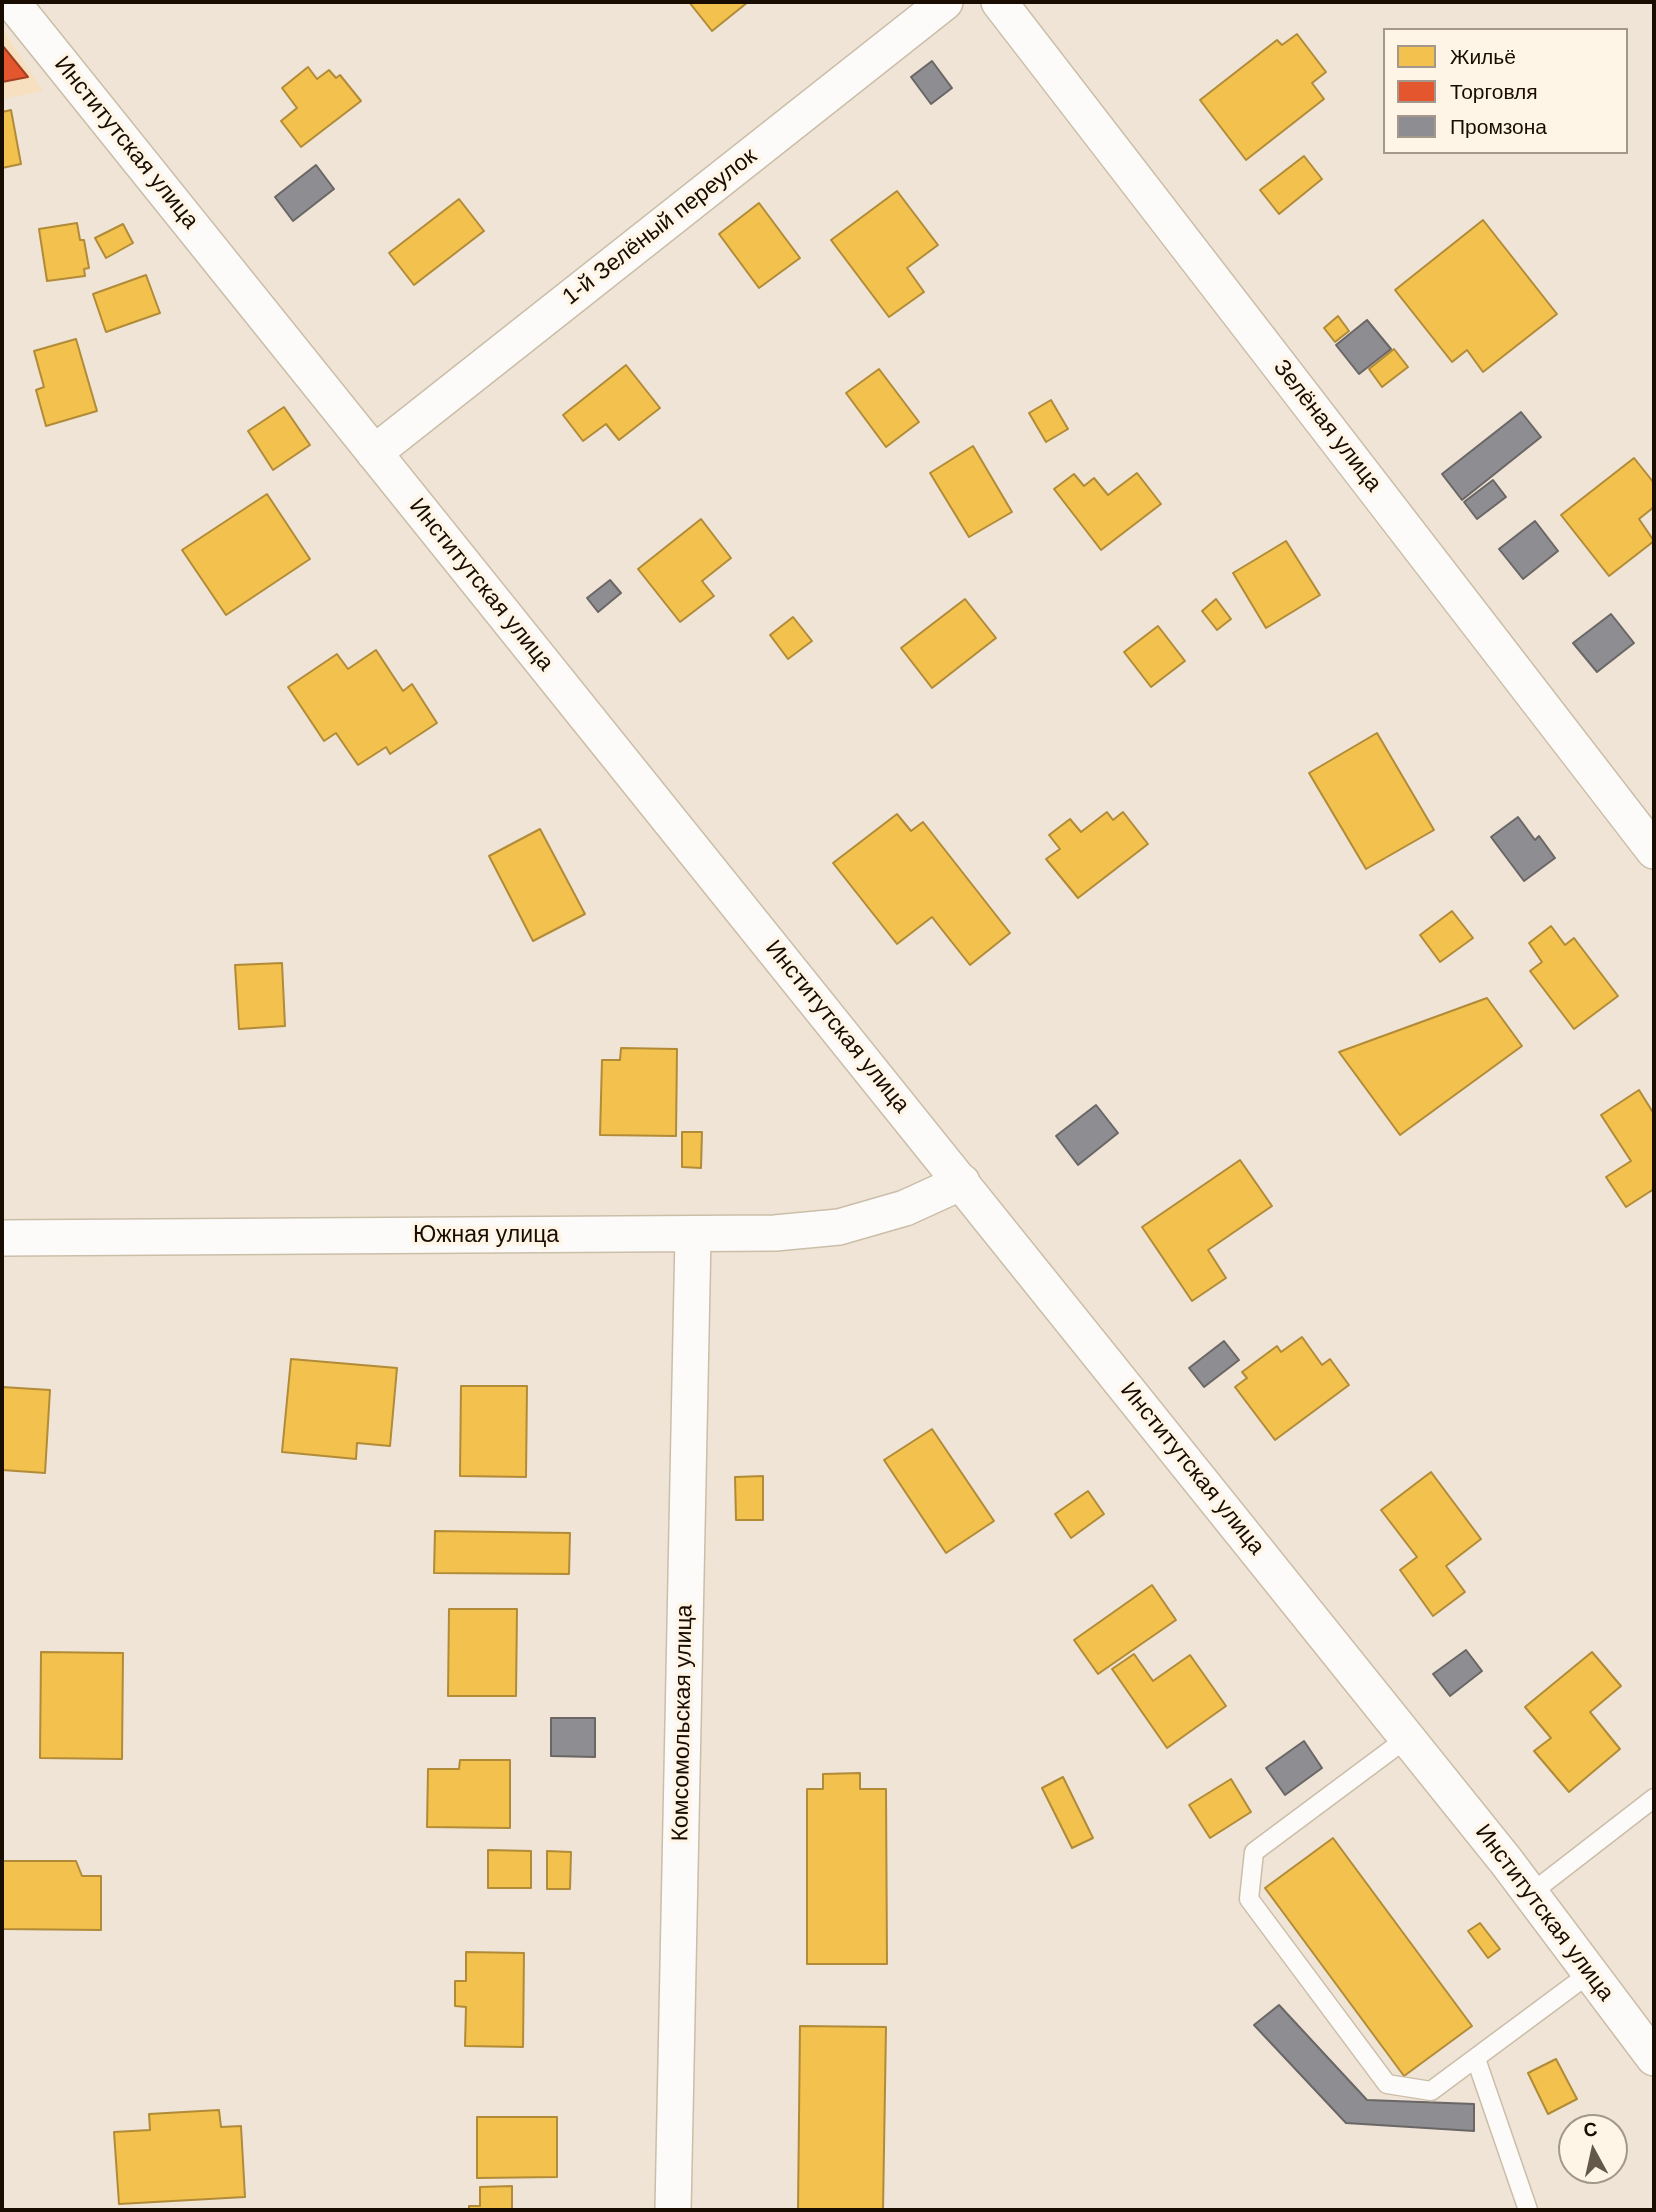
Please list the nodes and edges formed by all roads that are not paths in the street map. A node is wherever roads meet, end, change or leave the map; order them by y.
1 (12, 2) edge
2 (945, 2) edge
3 (999, 2) edge
4 (374, 453) junction
5 (1654, 851) edge
6 (962, 1182) junction
7 (693, 1236) junction
8 (2, 1238) edge
9 (1408, 1738) junction
10 (1654, 1798) edge
11 (1530, 1894) junction
12 (1590, 1973) junction
13 (1654, 2058) edge
14 (1476, 2059) junction
15 (673, 2210) edge
16 (1528, 2210) edge

1 - 4 street, Институтская улица
2 - 4 street, 1-й Зелёный переулок
3 - 5 street, Зелёная улица
4 - 6 street, Институтская улица
6 - 7 street, Южная улица
6 - 9 street, Институтская улица
7 - 8 street, Южная улица
7 - 15 street, Комсомольская улица
9 - 11 street, Институтская улица
9 - 14 lane
10 - 11 lane
11 - 12 street, Институтская улица
12 - 13 street, Институтская улица
12 - 14 lane
14 - 16 lane

